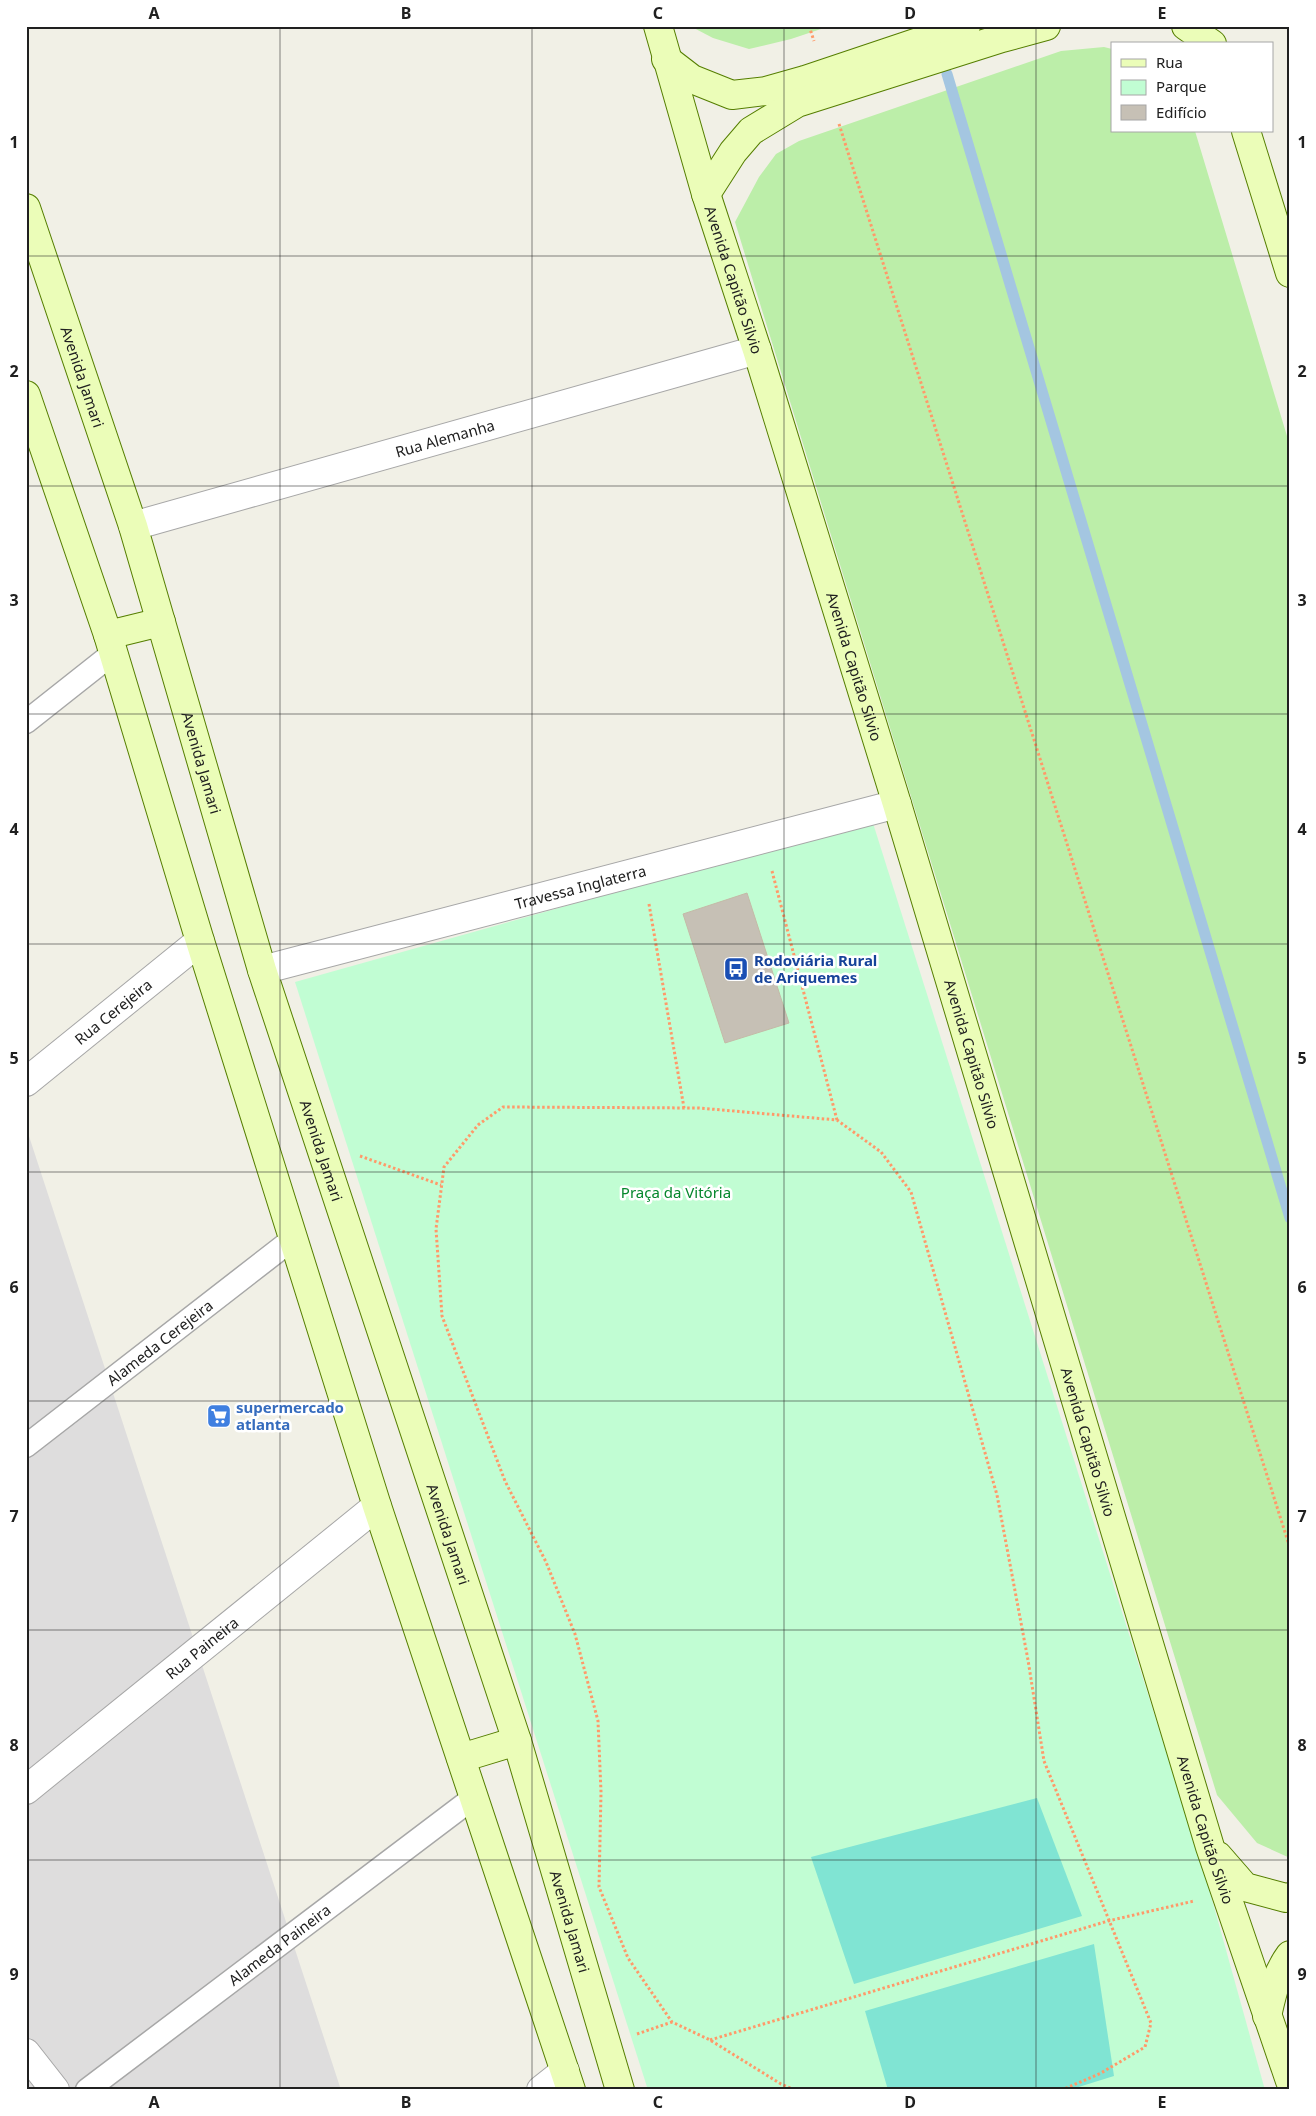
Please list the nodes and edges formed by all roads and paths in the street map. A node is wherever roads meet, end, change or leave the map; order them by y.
1 (658, 26) edge
2 (809, 26) edge
3 (966, 26) edge
4 (1046, 26) edge
5 (1186, 26) edge
6 (1213, 26) edge
7 (1209, 42) edge
8 (1217, 42) edge
9 (666, 60) junction
10 (827, 84) junction
11 (1246, 132) edge
12 (706, 194) junction
13 (26, 208) edge
14 (1290, 274) edge
15 (757, 350) junction
16 (26, 395) edge
17 (133, 526) junction
18 (161, 622) junction
19 (110, 644) junction
20 (26, 722) edge
21 (897, 804) junction
22 (764, 839) junction
23 (643, 870) junction
24 (200, 941) junction
25 (262, 970) junction
26 (26, 1082) edge
27 (684, 1108) junction
28 (837, 1120) junction
29 (318, 1140) junction
30 (441, 1185) junction
31 (294, 1238) junction
32 (26, 1446) edge
33 (377, 1506) junction
34 (1290, 1548) edge
35 (517, 1740) junction
36 (461, 1758) junction
37 (26, 1790) edge
38 (473, 1798) junction
39 (1210, 1847) junction
40 (1226, 1894) junction
41 (1290, 1897) edge
42 (1108, 1921) junction
43 (1290, 1956) edge
44 (1267, 2016) junction
45 (710, 2040) junction
46 (26, 2054) edge
47 (568, 2080) edge
48 (1290, 2081) edge
49 (56, 2090) edge
50 (87, 2090) edge
51 (541, 2090) edge
52 (620, 2090) edge
53 (795, 2090) edge
54 (1062, 2090) edge

1 - 9 main road, Avenida Capitão Silvio
2 - 10 path
3 - 10 main road
4 - 10 main road
5 - 7 main road
6 - 8 main road
9 - 10 main road
9 - 12 main road, Avenida Capitão Silvio
10 - 12 main road
10 - 34 path
11 - 14 main road
12 - 15 main road, Avenida Capitão Silvio
13 - 17 main road, Avenida Jamari
15 - 17 street, Rua Alemanha
15 - 21 main road, Avenida Capitão Silvio
16 - 19 main road
17 - 18 main road, Avenida Jamari
18 - 19 main road
18 - 25 main road, Avenida Jamari
19 - 20 lane
19 - 24 main road
21 - 22 street, Travessa Inglaterra
21 - 39 main road, Avenida Capitão Silvio
22 - 23 street, Travessa Inglaterra
22 - 28 path
23 - 25 street, Travessa Inglaterra
23 - 27 path
24 - 26 street, Rua Cerejeira
24 - 31 main road
25 - 29 main road, Avenida Jamari
27 - 28 path
27 - 30 path
28 - 42 path
29 - 30 path
29 - 35 main road, Avenida Jamari
30 - 45 path
31 - 32 lane, Alameda Cerejeira
31 - 33 main road
33 - 36 main road
33 - 37 street, Rua Paineira
35 - 36 main road
35 - 52 main road, Avenida Jamari
36 - 38 main road
38 - 47 main road
38 - 50 lane, Alameda Paineira
39 - 40 main road, Avenida Capitão Silvio
39 - 41 main road
40 - 42 path
40 - 44 main road, Avenida Capitão Silvio
42 - 45 path
42 - 54 path
43 - 44 main road
44 - 48 main road, Avenida Capitão Silvio
45 - 53 path
46 - 49 street
47 - 51 street

